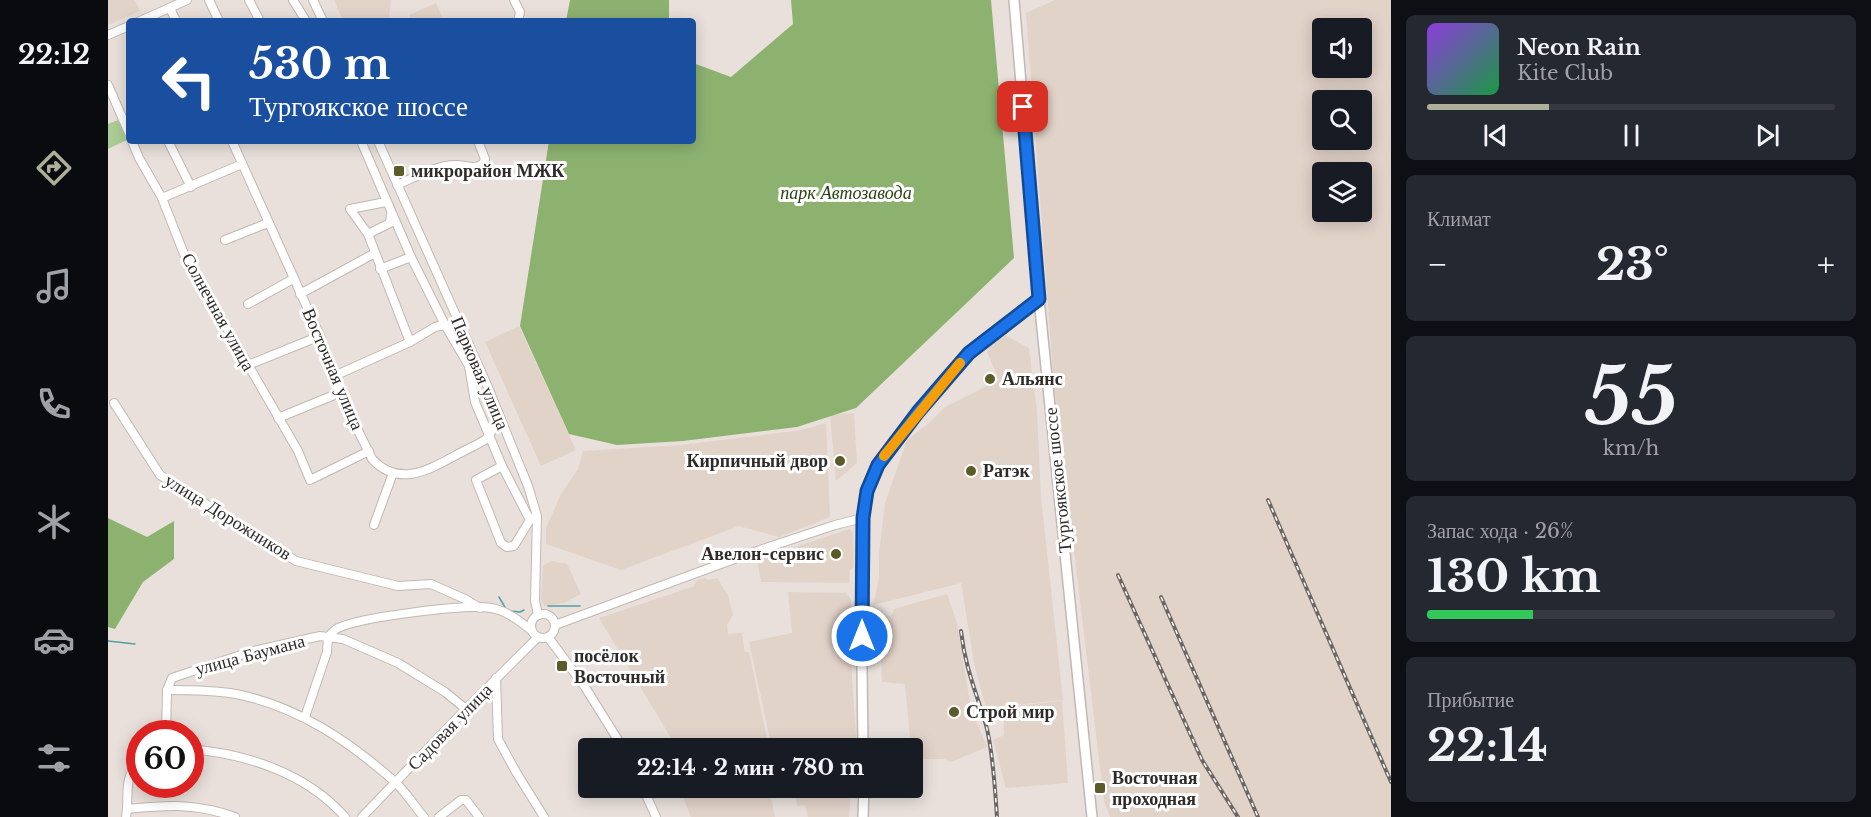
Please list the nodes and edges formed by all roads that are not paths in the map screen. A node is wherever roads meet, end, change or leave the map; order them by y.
1 (187, 0) edge
2 (209, 0) edge
3 (249, 0) edge
4 (293, 0) edge
5 (313, 0) edge
6 (514, 0) edge
7 (1014, 0) edge
8 (170, 8) junction
9 (147, 18) edge
10 (175, 18) edge
11 (218, 18) edge
12 (258, 18) edge
13 (304, 18) edge
14 (322, 18) edge
15 (519, 18) edge
16 (126, 29) edge
17 (108, 35) edge
18 (108, 85) edge
19 (126, 117) edge
20 (133, 144) edge
21 (170, 144) edge
22 (233, 144) edge
23 (362, 144) edge
24 (379, 144) edge
25 (479, 144) edge
26 (242, 164) junction
27 (398, 185) junction
28 (191, 187) junction
29 (162, 198) junction
30 (386, 202) junction
31 (391, 215) junction
32 (268, 223) junction
33 (368, 234) junction
34 (225, 240) dead end
35 (375, 253) junction
36 (411, 257) junction
37 (380, 269) junction
38 (293, 279) junction
39 (300, 294) junction
40 (1039, 299) junction
41 (248, 304) dead end
42 (445, 325) junction
43 (461, 328) junction
44 (320, 336) junction
45 (410, 342) junction
46 (471, 349) junction
47 (463, 354) junction
48 (248, 365) junction
49 (332, 376) junction
50 (339, 393) junction
51 (114, 403) dead end
52 (278, 418) junction
53 (501, 419) junction
54 (488, 434) junction
55 (369, 451) junction
56 (502, 466) junction
57 (393, 473) junction
58 (863, 518) junction
59 (374, 525) dead end
60 (480, 608) junction
61 (538, 615) junction
62 (555, 625) junction
63 (532, 631) junction
64 (549, 637) junction
65 (328, 638) junction
66 (538, 638) junction
67 (496, 678) junction
68 (167, 690) junction
69 (466, 709) junction
70 (305, 717) junction
71 (166, 720) edge
72 (617, 738) edge
73 (863, 738) edge
74 (204, 750) edge
75 (396, 783) junction
76 (126, 798) edge
77 (647, 798) edge
78 (864, 798) edge
79 (126, 813) edge
80 (235, 817) edge
81 (345, 817) edge
82 (362, 817) edge
83 (424, 817) edge
84 (439, 817) edge
85 (479, 817) edge
86 (544, 817) edge
87 (656, 817) edge
88 (863, 817) edge
89 (1092, 817) edge

1 - 8 street
2 - 11 street
3 - 12 street
4 - 13 street
5 - 14 street
6 - 15 street
7 - 40 main road, Тургоякское шоссе
8 - 9 street
8 - 10 street
16 - 17 street
18 - 19 street
20 - 29 street, Солнечная улица
21 - 28 street
22 - 26 street, Восточная улица
23 - 30 street
24 - 27 street, Парковая улица
25 - 27 street
26 - 28 street
26 - 32 street, Восточная улица
27 - 43 street, Парковая улица
28 - 29 street
29 - 48 street, Солнечная улица
30 - 31 street
30 - 33 street
31 - 33 street
31 - 36 street
32 - 34 street
32 - 38 street, Восточная улица
33 - 35 street
35 - 37 street
35 - 39 street
36 - 37 street
36 - 42 street
37 - 45 street
38 - 39 street, Восточная улица
38 - 41 street
39 - 44 street, Восточная улица
40 - 58 main road
40 - 89 main road, Тургоякское шоссе
42 - 43 street
42 - 45 street
42 - 47 street
43 - 46 street, Парковая улица
44 - 48 street
44 - 49 street, Восточная улица
45 - 49 street
46 - 47 street
46 - 53 street, Парковая улица
47 - 54 street
48 - 52 street, Солнечная улица
49 - 50 street, Восточная улица
50 - 52 street
50 - 55 street, Восточная улица
51 - 60 street, улица Дорожников
52 - 55 street, Солнечная улица
53 - 54 street
53 - 61 street, Парковая улица
54 - 56 street
54 - 57 street
55 - 57 street, Восточная улица
56 - 56 street
57 - 59 street
58 - 62 street
58 - 73 main road
60 - 63 street
60 - 65 street
61 - 62 street
61 - 63 street
62 - 64 street
63 - 66 street
64 - 66 street
64 - 72 street
65 - 68 street, улица Баумана
65 - 69 street, улица Баумана
65 - 70 street
66 - 67 street, Садовая улица
67 - 69 street, Садовая улица
67 - 86 street
68 - 70 street
68 - 71 street
69 - 75 street, Садовая улица
70 - 75 street
74 - 81 street
75 - 82 street, Садовая улица
75 - 83 street
76 - 79 street
77 - 87 street
78 - 88 main road
79 - 80 street
84 - 85 street

